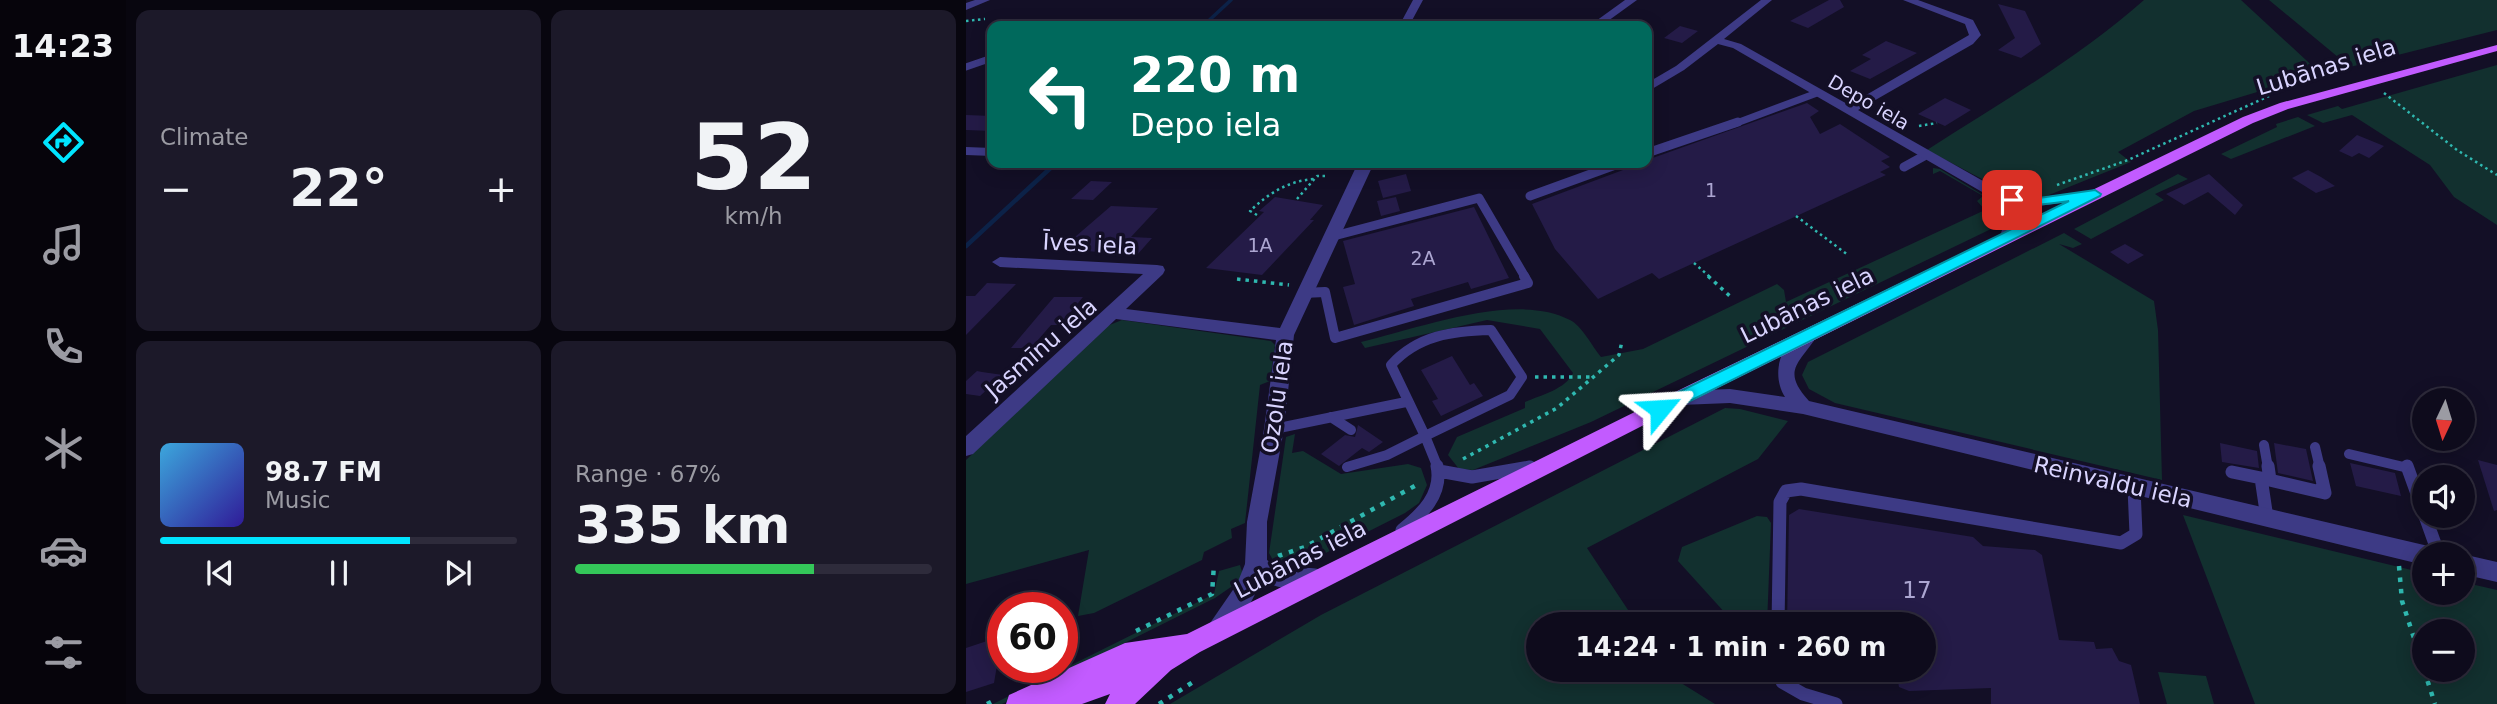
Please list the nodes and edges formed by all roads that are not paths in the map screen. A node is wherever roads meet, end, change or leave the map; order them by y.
1 (985, 0) edge
2 (1418, 0) edge
3 (1632, 0) edge
4 (1767, 0) edge
5 (1908, 0) edge
6 (966, 7) edge
7 (1407, 21) edge
8 (1601, 21) edge
9 (1717, 40) junction
10 (2497, 48) edge
11 (987, 60) edge
12 (966, 67) edge
13 (1652, 85) edge
14 (1816, 93) junction
15 (1847, 111) junction
16 (966, 151) edge
17 (987, 152) edge
18 (1652, 152) edge
19 (1924, 156) junction
20 (1904, 167) dead end
21 (1363, 168) edge
22 (1607, 168) edge
23 (2095, 194) junction
24 (1531, 196) dead end
25 (2002, 198) junction
26 (2008, 236) junction
27 (1330, 237) junction
28 (1000, 262) dead end
29 (1299, 289) junction
30 (1112, 313) junction
31 (1285, 335) junction
32 (1808, 336) junction
33 (1680, 398) junction
34 (1406, 401) junction
35 (1803, 407) junction
36 (1331, 417) junction
37 (1274, 429) junction
38 (1351, 430) dead end
39 (1425, 438) junction
40 (2264, 445) dead end
41 (2315, 447) dead end
42 (966, 448) edge
43 (2348, 454) dead end
44 (1556, 461) junction
45 (1347, 467) dead end
46 (1439, 471) junction
47 (2232, 472) dead end
48 (2265, 479) junction
49 (2412, 480) edge
50 (2134, 488) junction
51 (2267, 518) junction
52 (2412, 552) edge
53 (1368, 555) junction
54 (1256, 564) junction
55 (2475, 567) edge
56 (2497, 572) edge
57 (1328, 576) junction
58 (1779, 612) edge
59 (1213, 634) junction
60 (1192, 645) junction
61 (1163, 662) junction
62 (1782, 682) edge
63 (1094, 686) junction
64 (1017, 704) edge
65 (1049, 704) edge
66 (1073, 704) edge
67 (1117, 704) edge
68 (1836, 704) edge

1 - 6 street
2 - 7 street
3 - 8 street
4 - 9 street
5 - 15 street
9 - 13 street
9 - 14 street, Depo iela
10 - 23 main road, Lubānas iela
11 - 12 lane
14 - 15 street, Depo iela
14 - 18 lane
15 - 19 street, Depo iela
16 - 17 street
19 - 20 lane
19 - 25 street, Depo iela
21 - 27 street, Ozolu iela
22 - 24 lane
23 - 25 street, Depo iela
23 - 26 main road, Lubānas iela
25 - 26 street
26 - 32 main road, Lubānas iela
27 - 29 street, Ozolu iela
27 - 29 lane
28 - 30 street, Īves iela
29 - 31 street, Ozolu iela
30 - 31 street, Jasmīnu iela
30 - 42 street, Jasmīnu iela
31 - 37 street, Ozolu iela
32 - 33 main road, Lubānas iela
32 - 35 street
33 - 35 street, Reinvaldu iela
33 - 44 main road, Lubānas iela
34 - 36 lane
34 - 39 lane
34 - 39 lane
35 - 50 street, Reinvaldu iela
36 - 37 lane
36 - 38 lane
37 - 54 street, Ozolu iela
39 - 45 lane
39 - 46 lane
40 - 48 lane
41 - 48 lane
43 - 49 lane
44 - 46 lane
44 - 53 main road, Lubānas iela
46 - 53 lane
47 - 48 lane
48 - 51 lane
50 - 51 street, Reinvaldu iela
50 - 58 lane
51 - 52 street, Reinvaldu iela
53 - 57 main road, Lubānas iela
54 - 57 street
54 - 59 street, Ozolu iela
55 - 56 street
57 - 59 main road, Lubānas iela
59 - 60 main road, Lubānas iela
60 - 61 main road, Lubānas iela
60 - 64 main road
61 - 63 main road, Lubānas iela
61 - 67 main road, Lubānas iela
62 - 68 lane
63 - 65 main road, Lubānas iela
63 - 66 main road, Lubānas iela

